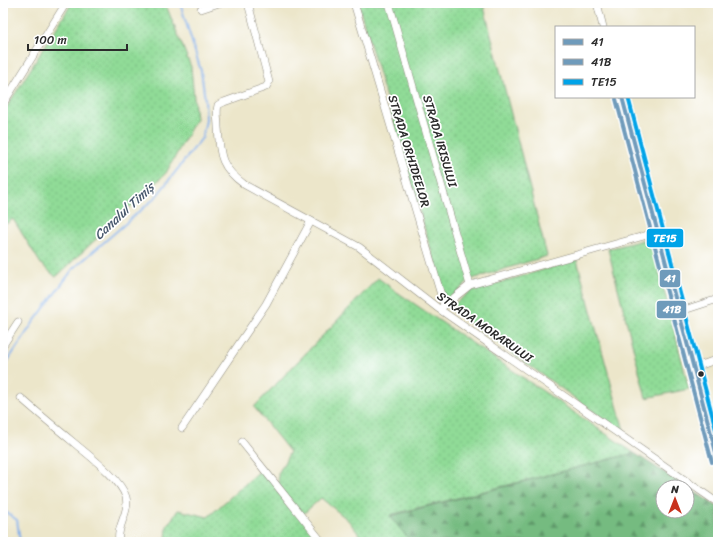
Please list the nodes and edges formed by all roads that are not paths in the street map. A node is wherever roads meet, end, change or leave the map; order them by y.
1 (66, 3) edge
2 (219, 3) edge
3 (248, 3) edge
4 (354, 3) edge
5 (389, 3) edge
6 (597, 3) edge
7 (201, 9) dead end
8 (603, 26) edge
9 (622, 98) edge
10 (3, 104) edge
11 (311, 221) junction
12 (658, 232) junction
13 (470, 285) junction
14 (718, 298) edge
15 (441, 307) junction
16 (678, 312) junction
17 (18, 322) dead end
18 (3, 345) edge
19 (718, 359) edge
20 (693, 368) junction
21 (21, 398) dead end
22 (182, 428) dead end
23 (715, 435) edge
24 (242, 442) dead end
25 (718, 460) edge
26 (718, 502) edge
27 (119, 542) edge
28 (322, 542) edge

1 - 10 street
2 - 7 street
3 - 11 street, STRADA MORARULUI
4 - 15 street, STRADA ORHIDEELOR
5 - 13 street, STRADA IRISULUI
6 - 8 street
9 - 12 street
11 - 15 street, STRADA MORARULUI
11 - 22 street
12 - 13 street
12 - 16 street
13 - 15 street
14 - 16 street
15 - 26 street, STRADA MORARULUI
16 - 20 street
17 - 18 street
19 - 20 street
20 - 23 street
21 - 27 street
23 - 25 street
24 - 28 street

